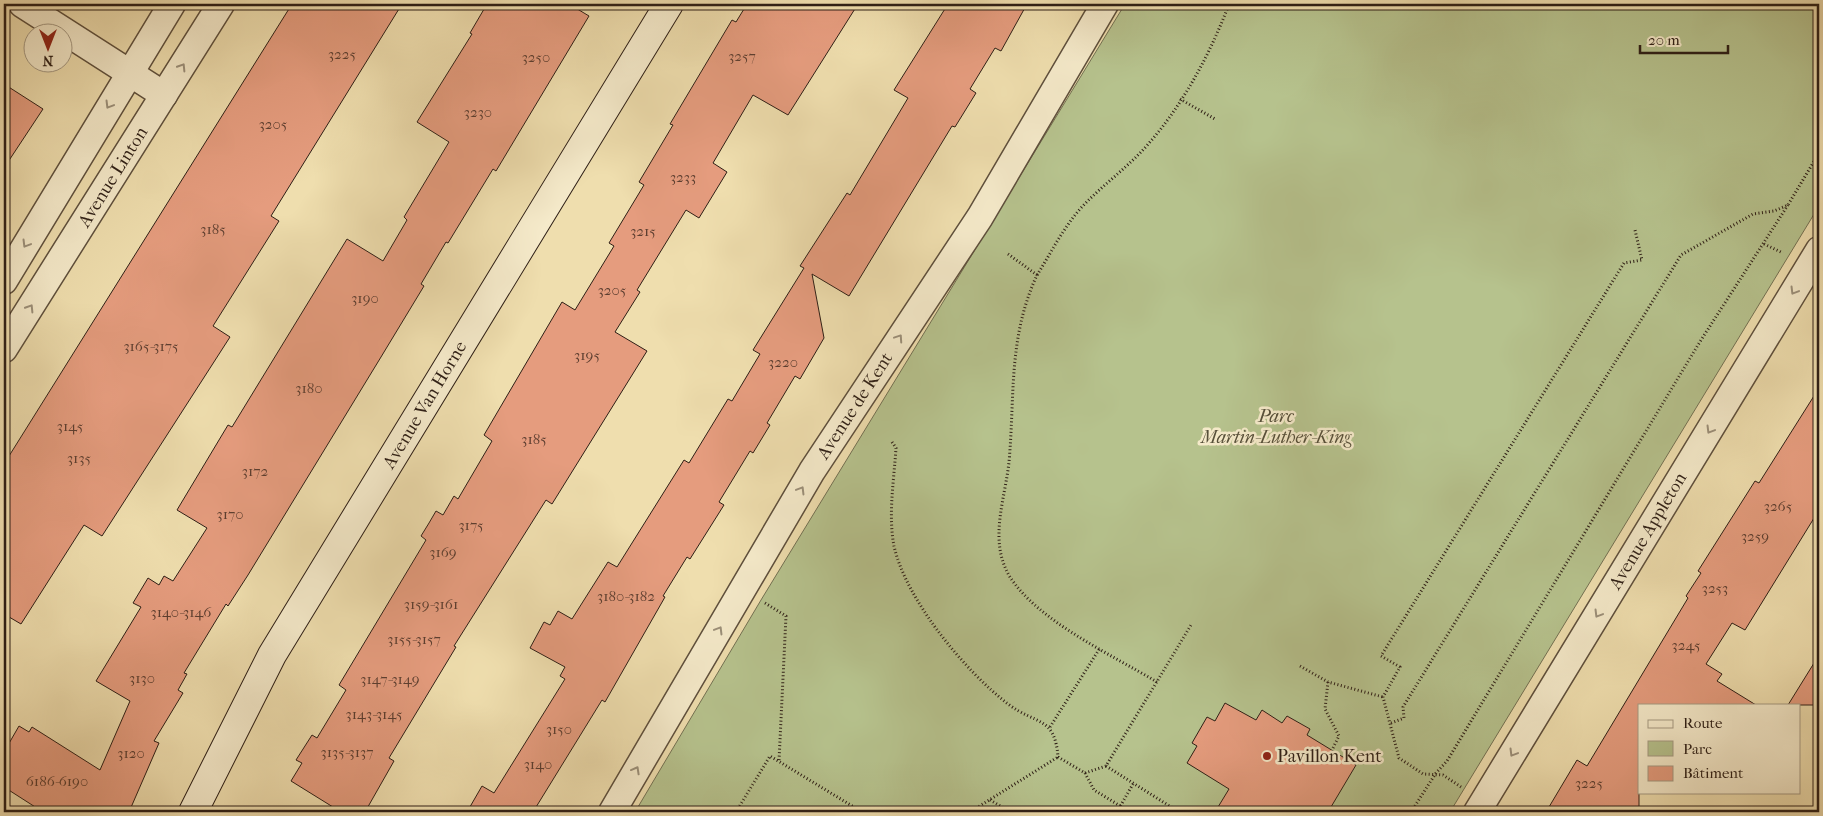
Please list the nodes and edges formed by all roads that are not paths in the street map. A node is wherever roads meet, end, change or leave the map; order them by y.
1 (22, 4) edge
2 (172, 4) edge
3 (221, 4) edge
4 (669, 4) edge
5 (1105, 4) edge
6 (128, 72) junction
7 (164, 96) junction
8 (1819, 250) edge
9 (4, 281) edge
10 (4, 349) edge
11 (193, 812) edge
12 (612, 812) edge
13 (1477, 812) edge

1 - 6 street
2 - 6 street
7 -> 3 street, Avenue Linton
4 - 11 main road, Avenue Van Horne
12 -> 5 street, Avenue de Kent
6 - 7 street
6 -> 9 street
10 -> 7 street, Avenue Linton
8 -> 13 street, Avenue Appleton

